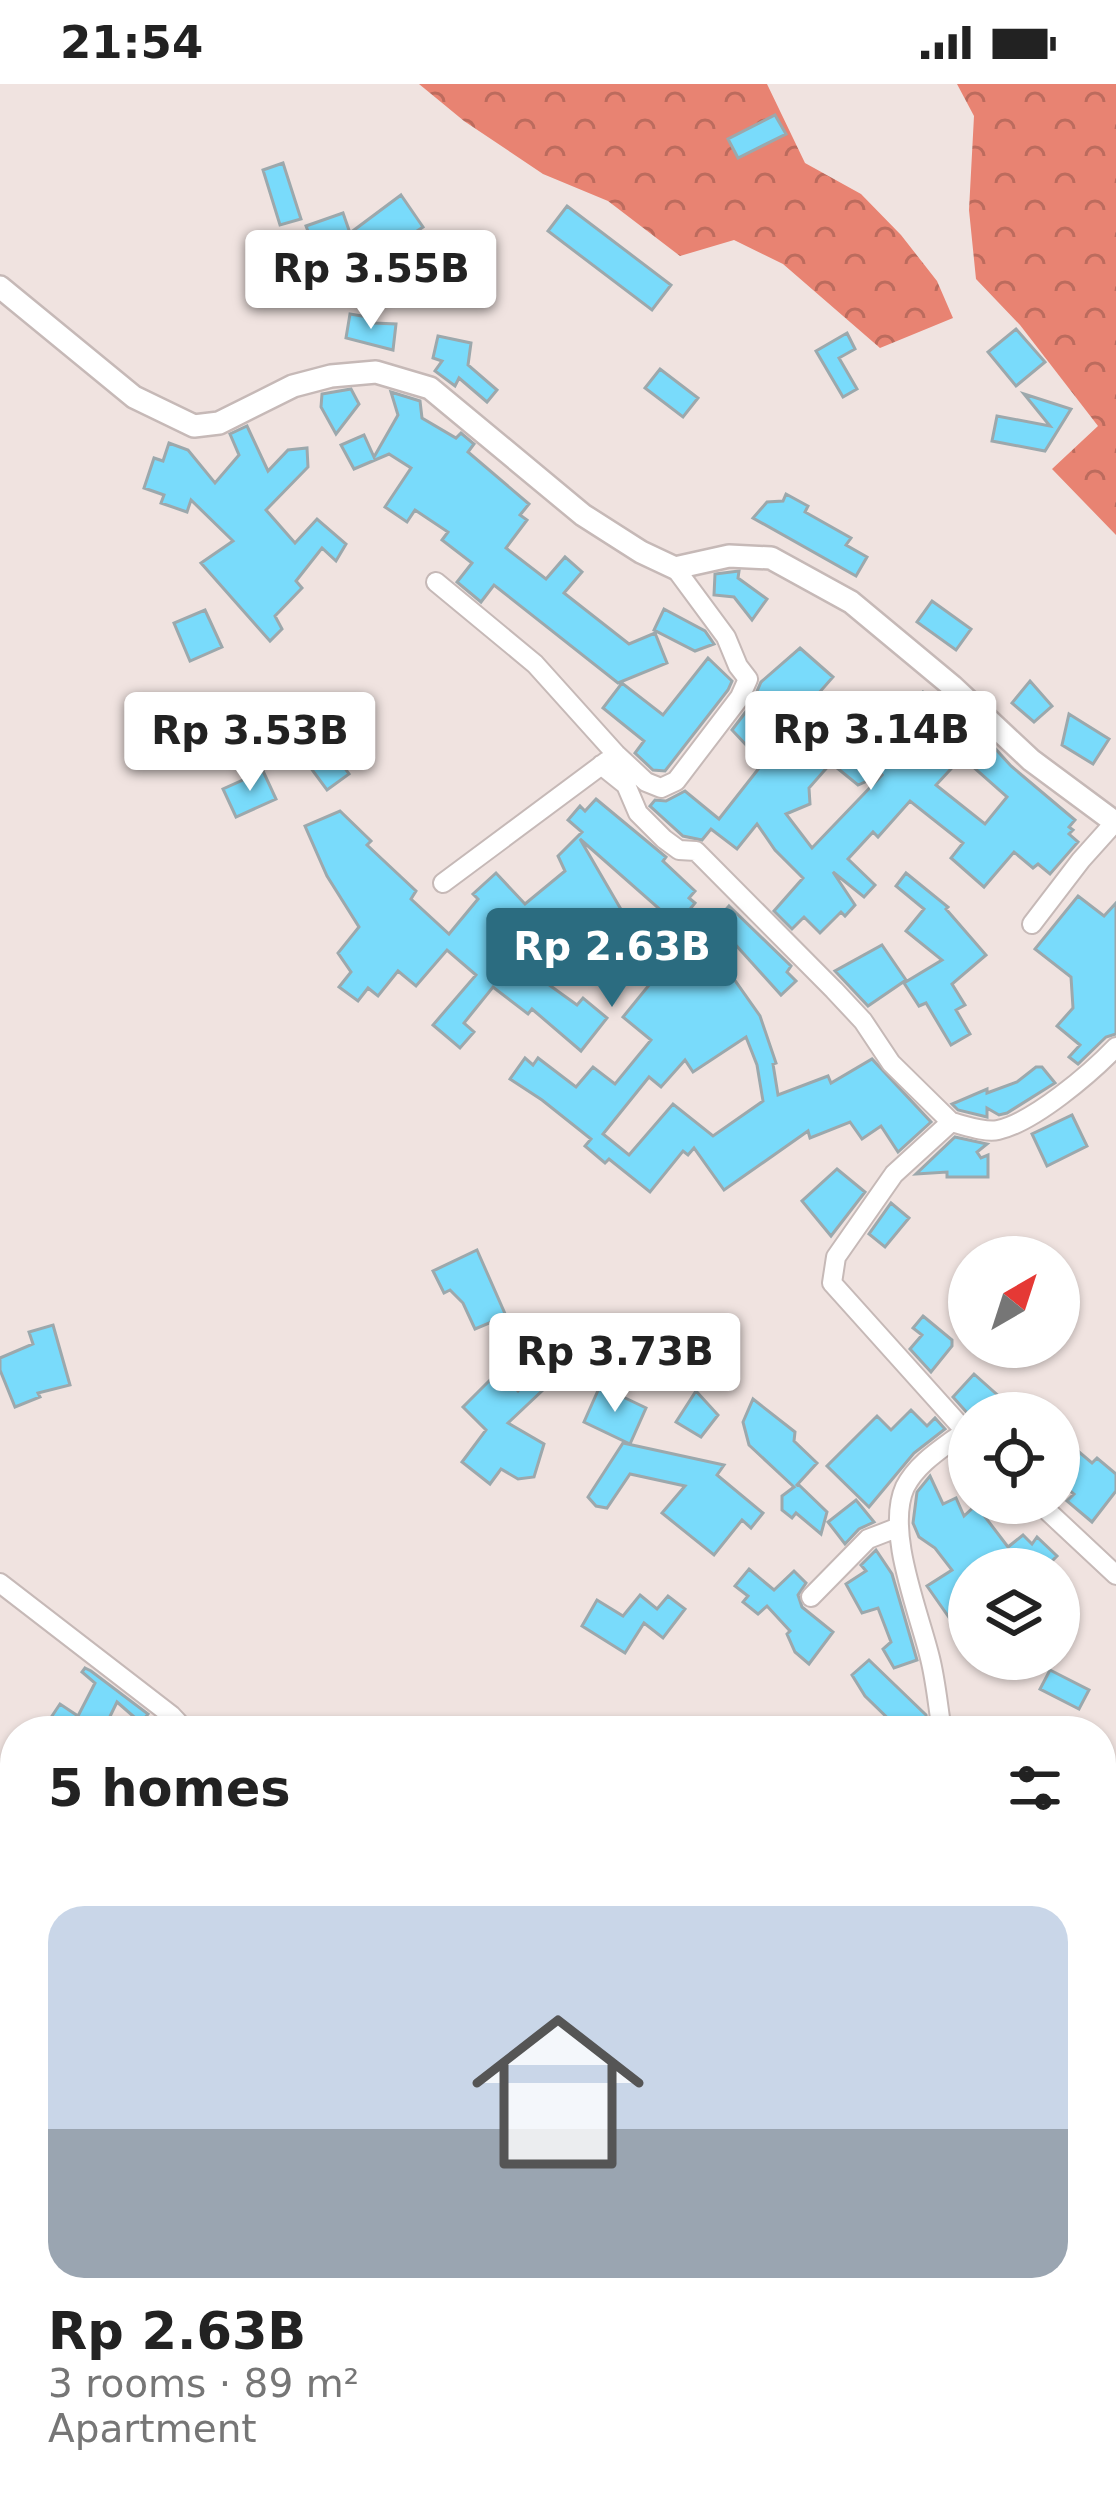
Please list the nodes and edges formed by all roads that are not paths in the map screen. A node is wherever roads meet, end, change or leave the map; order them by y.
1 (0, 287) edge
2 (675, 568) junction
3 (436, 582) dead end
4 (609, 760) junction
5 (1116, 823) edge
6 (443, 883) dead end
7 (1032, 924) dead end
8 (1116, 1047) edge
9 (951, 1122) junction
10 (948, 1412) edge
11 (948, 1447) edge
12 (1061, 1524) edge
13 (898, 1527) junction
14 (1116, 1575) edge
15 (0, 1583) edge
16 (811, 1597) dead end
17 (172, 1716) edge
18 (940, 1716) edge

1 - 2 street
2 - 4 street
2 - 5 street
3 - 4 street
4 - 6 street
4 - 9 street
5 - 7 street
8 - 9 street
9 - 10 street
11 - 13 street
12 - 14 street
13 - 16 street
13 - 18 street
15 - 17 street

